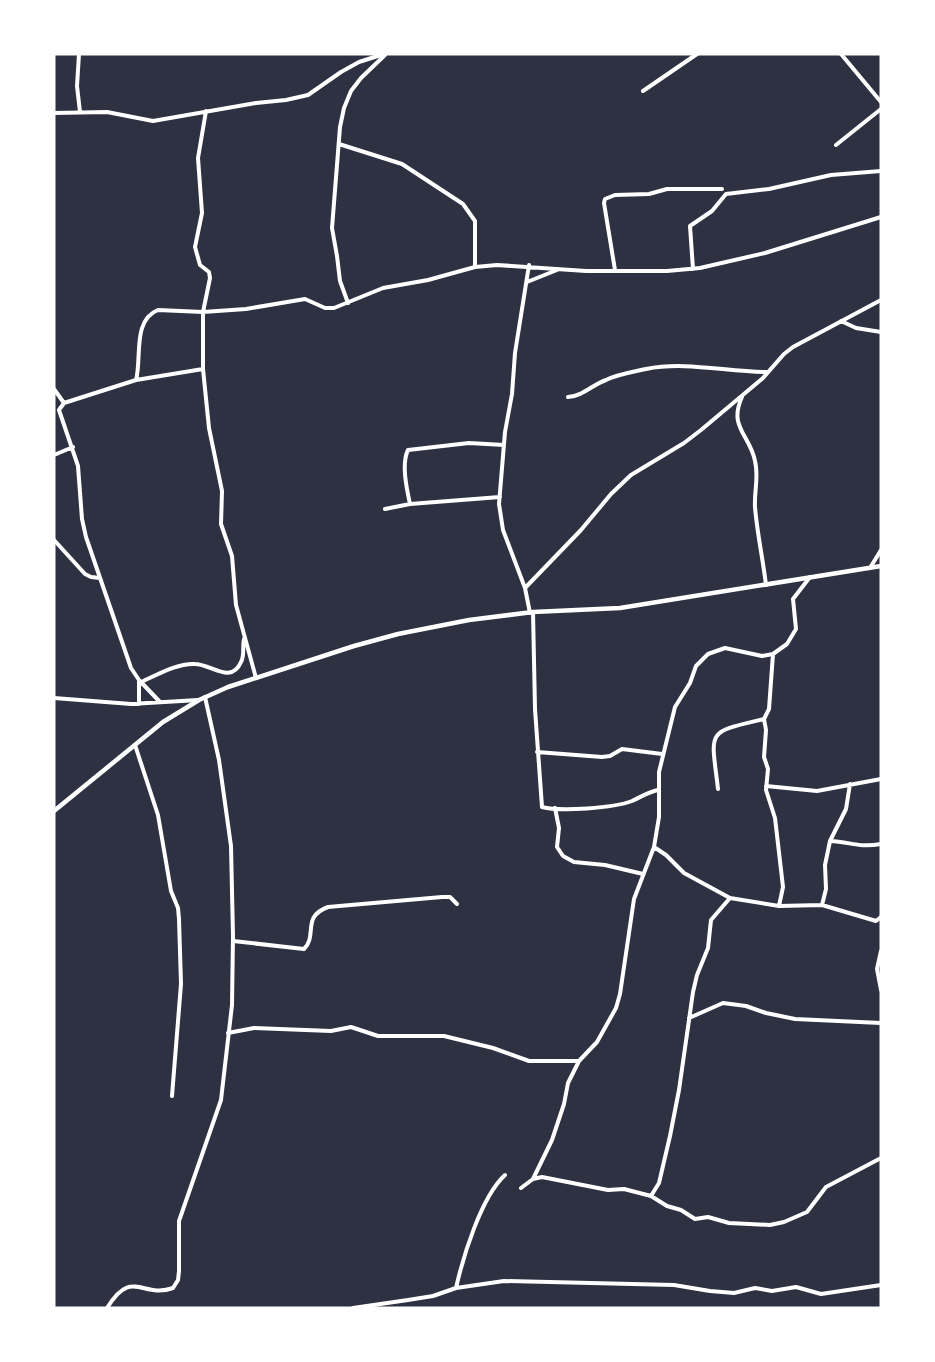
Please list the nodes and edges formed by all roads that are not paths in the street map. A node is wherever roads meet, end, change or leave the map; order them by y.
1 (79, 54) edge
2 (385, 54) edge
3 (697, 54) edge
4 (841, 54) edge
5 (643, 91) dead end
6 (881, 102) edge
7 (881, 108) edge
8 (207, 111) junction
9 (80, 112) junction
10 (54, 113) edge
11 (339, 144) junction
12 (836, 145) dead end
13 (881, 171) edge
14 (722, 189) dead end
15 (881, 217) edge
16 (529, 266) junction
17 (475, 267) junction
18 (693, 268) junction
19 (558, 269) junction
20 (615, 270) junction
21 (527, 282) junction
22 (881, 300) edge
23 (348, 303) junction
24 (203, 312) junction
25 (840, 321) junction
26 (881, 332) edge
27 (203, 369) junction
28 (768, 372) junction
29 (136, 380) junction
30 (54, 388) edge
31 (744, 394) junction
32 (568, 397) dead end
33 (64, 403) junction
34 (504, 445) junction
35 (73, 447) junction
36 (54, 455) edge
37 (500, 497) junction
38 (410, 504) junction
39 (385, 508) dead end
40 (54, 540) edge
41 (881, 550) edge
42 (881, 566) edge
43 (870, 568) junction
44 (811, 577) junction
45 (100, 578) junction
46 (766, 585) junction
47 (525, 588) junction
48 (532, 612) junction
49 (244, 638) junction
50 (773, 654) junction
51 (256, 678) junction
52 (140, 681) junction
53 (205, 697) junction
54 (54, 698) edge
55 (198, 700) junction
56 (160, 702) junction
57 (139, 704) junction
58 (764, 719) junction
59 (135, 745) junction
60 (537, 752) junction
61 (662, 754) junction
62 (881, 779) edge
63 (850, 784) junction
64 (766, 786) junction
65 (718, 789) dead end
66 (658, 790) junction
67 (555, 808) junction
68 (54, 811) edge
69 (830, 841) junction
70 (881, 844) edge
71 (654, 847) junction
72 (643, 874) junction
73 (730, 898) junction
74 (457, 904) dead end
75 (822, 905) junction
76 (779, 906) junction
77 (881, 917) edge
78 (233, 941) junction
79 (881, 951) edge
80 (881, 990) edge
81 (689, 1018) junction
82 (881, 1023) edge
83 (228, 1033) junction
84 (579, 1061) junction
85 (172, 1096) dead end
86 (881, 1158) edge
87 (506, 1175) dead end
88 (533, 1179) junction
89 (521, 1188) dead end
90 (651, 1196) junction
91 (881, 1285) edge
92 (456, 1288) junction
93 (107, 1308) edge
94 (353, 1308) edge

1 - 9 street
2 - 8 street
2 - 11 street
3 - 5 street
4 - 6 street
7 - 12 street
8 - 9 street
8 - 24 street
9 - 10 street
11 - 17 street
11 - 23 street
13 - 18 street
14 - 20 street
15 - 18 street
16 - 17 street
16 - 19 street
16 - 21 street
17 - 23 street
18 - 20 street
19 - 20 street
19 - 21 street
21 - 34 street
22 - 25 street
23 - 24 street
24 - 27 street
24 - 29 street
25 - 26 street
25 - 28 street
27 - 29 street
27 - 49 street
28 - 31 street
28 - 32 street
29 - 33 street
30 - 33 street
31 - 46 street
31 - 47 street
33 - 35 street
34 - 37 street
34 - 38 street
35 - 36 street
35 - 45 street
37 - 38 street
37 - 47 street
38 - 39 street
40 - 45 street
41 - 43 street
42 - 43 street
43 - 44 street
44 - 46 street
44 - 50 street
45 - 52 street
46 - 48 street
47 - 48 street
48 - 51 street
48 - 60 street
49 - 51 street
49 - 52 street
50 - 58 street
50 - 61 street
51 - 53 street
52 - 56 street
52 - 57 street
53 - 55 street
53 - 78 street
54 - 57 street
55 - 56 street
55 - 59 street
56 - 57 street
58 - 64 street
58 - 65 street
59 - 68 street
59 - 85 street
60 - 61 street
60 - 67 street
61 - 66 street
62 - 63 street
63 - 64 street
63 - 69 street
64 - 76 street
66 - 67 street
66 - 71 street
67 - 72 street
69 - 70 street
69 - 75 street
71 - 72 street
71 - 73 street
72 - 84 street
73 - 76 street
73 - 81 street
74 - 78 street
75 - 76 street
75 - 77 street
78 - 83 street
79 - 80 street
81 - 82 street
81 - 90 street
83 - 84 street
83 - 93 street
84 - 88 street
86 - 90 street
87 - 92 street
88 - 89 street
88 - 90 street
91 - 92 street
92 - 94 street

